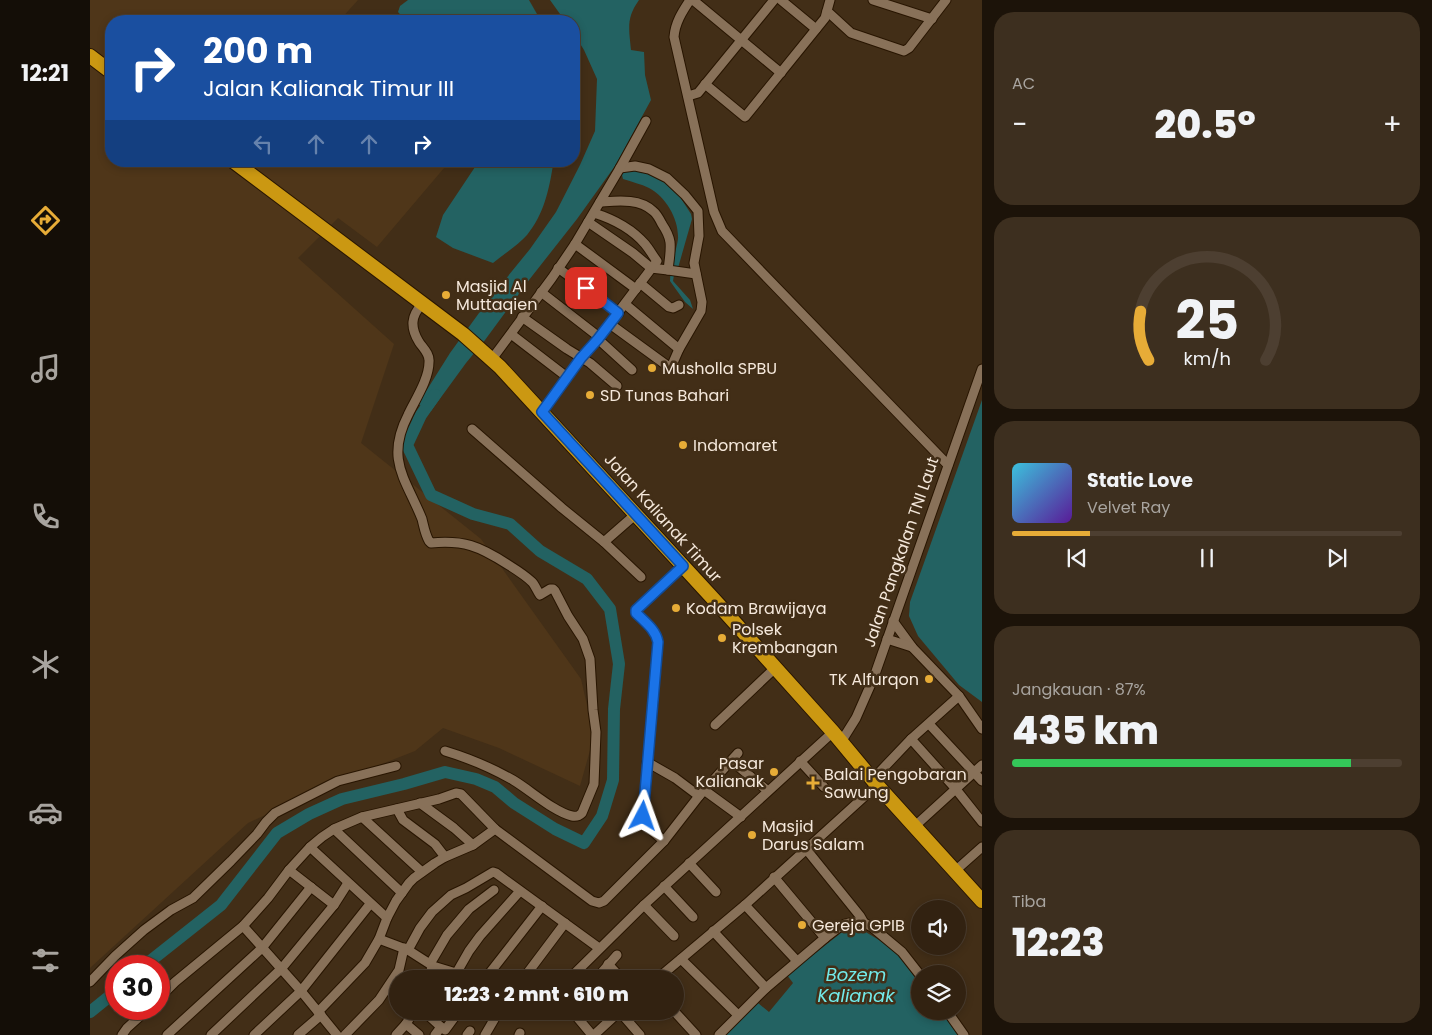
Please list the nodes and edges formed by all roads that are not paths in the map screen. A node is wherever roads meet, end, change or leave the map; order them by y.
1 (692, 0) edge
2 (774, 0) edge
3 (781, 0) edge
4 (830, 0) edge
5 (873, 0) edge
6 (946, 0) edge
7 (705, 4) edge
8 (827, 11) junction
9 (932, 19) junction
10 (816, 29) junction
11 (741, 40) junction
12 (90, 56) edge
13 (105, 67) edge
14 (780, 73) junction
15 (705, 84) junction
16 (688, 96) junction
17 (646, 121) dead end
18 (241, 167) edge
19 (620, 168) junction
20 (600, 202) junction
21 (594, 213) junction
22 (588, 222) junction
23 (575, 244) junction
24 (558, 268) junction
25 (651, 268) junction
26 (673, 271) junction
27 (696, 274) junction
28 (638, 286) junction
29 (541, 292) junction
30 (422, 304) junction
31 (625, 304) junction
32 (679, 305) dead end
33 (618, 313) junction
34 (522, 316) junction
35 (610, 324) junction
36 (511, 334) junction
37 (599, 338) junction
38 (679, 349) junction
39 (489, 356) junction
40 (581, 358) junction
41 (982, 369) edge
42 (632, 370) dead end
43 (567, 378) junction
44 (617, 386) dead end
45 (542, 412) junction
46 (472, 430) dead end
47 (948, 465) junction
48 (636, 514) junction
49 (604, 542) junction
50 (683, 566) junction
51 (641, 577) dead end
52 (893, 621) junction
53 (887, 639) junction
54 (912, 647) junction
55 (775, 668) junction
56 (959, 696) junction
57 (928, 724) junction
58 (715, 725) dead end
59 (982, 729) edge
60 (837, 737) junction
61 (911, 738) junction
62 (445, 752) dead end
63 (738, 753) dead end
64 (800, 761) junction
65 (647, 762) junction
66 (982, 765) edge
67 (396, 766) dead end
68 (740, 766) dead end
69 (974, 772) junction
70 (982, 781) edge
71 (875, 782) junction
72 (824, 787) dead end
73 (955, 788) junction
74 (768, 791) junction
75 (701, 793) junction
76 (420, 803) junction
77 (397, 809) junction
78 (362, 817) junction
79 (741, 817) junction
80 (982, 822) edge
81 (915, 826) junction
82 (334, 829) junction
83 (495, 829) junction
84 (664, 841) junction
85 (473, 845) junction
86 (310, 846) junction
87 (982, 847) edge
88 (806, 849) junction
89 (445, 857) junction
90 (689, 863) junction
91 (289, 870) junction
92 (955, 871) junction
93 (422, 872) junction
94 (774, 877) junction
95 (348, 883) junction
96 (664, 886) junction
97 (311, 887) junction
98 (494, 890) dead end
99 (520, 891) junction
100 (716, 892) dead end
101 (402, 893) junction
102 (982, 901) edge
103 (370, 904) junction
104 (334, 905) junction
105 (644, 905) junction
106 (745, 905) junction
107 (542, 906) junction
108 (692, 917) dead end
109 (387, 918) junction
110 (565, 923) junction
111 (864, 923) junction
112 (243, 926) junction
113 (713, 932) junction
114 (674, 936) dead end
115 (825, 938) junction
116 (379, 939) junction
117 (262, 948) junction
118 (598, 948) junction
119 (406, 949) junction
120 (616, 955) dead end
121 (681, 959) junction
122 (797, 961) junction
123 (608, 964) junction
124 (431, 965) junction
125 (912, 965) edge
126 (282, 968) junction
127 (430, 970) edge
128 (441, 970) edge
129 (458, 970) edge
130 (492, 970) edge
131 (530, 970) edge
132 (577, 970) edge
133 (603, 970) edge
134 (614, 970) edge
135 (668, 970) edge
136 (90, 982) edge
137 (170, 988) edge
138 (766, 988) junction
139 (302, 990) junction
140 (319, 1014) junction
141 (738, 1015) junction
142 (136, 1020) edge
143 (408, 1020) edge
144 (434, 1020) edge
145 (453, 1020) edge
146 (494, 1020) edge
147 (580, 1020) edge
148 (611, 1020) edge
149 (627, 1020) edge
150 (682, 1020) edge
151 (953, 1020) edge
152 (406, 1024) junction
153 (446, 1031) edge
154 (122, 1035) edge
155 (167, 1035) edge
156 (211, 1035) edge
157 (254, 1035) edge
158 (298, 1035) edge
159 (337, 1035) edge
160 (345, 1035) edge
161 (396, 1035) edge
162 (419, 1035) edge
163 (435, 1035) edge
164 (485, 1035) edge
165 (593, 1035) edge
166 (640, 1035) edge
167 (696, 1035) edge
168 (719, 1035) edge
169 (964, 1035) edge

1 - 7 street
1 - 16 street
2 - 11 street
3 - 10 street
4 - 8 street
5 - 9 street
6 - 9 street
7 - 11 street
8 - 9 street
8 - 10 street
10 - 14 street
11 - 14 street
11 - 15 street
12 - 13 highway
14 - 15 street
15 - 16 street
16 - 47 street
17 - 19 street
18 - 30 highway, Jalan Kalianak Timur
19 - 20 street
19 - 27 street
20 - 21 street
20 - 26 street
21 - 22 street
21 - 25 street
22 - 23 street
22 - 25 street
23 - 24 street
23 - 28 street
24 - 29 street
24 - 33 street
25 - 26 street
25 - 28 street
26 - 27 street
27 - 38 street
28 - 31 street
28 - 32 street
29 - 34 street
29 - 37 street
30 - 39 highway, Jalan Kalianak Timur
30 - 62 street
31 - 33 street
31 - 38 street
33 - 35 street
34 - 36 street
34 - 40 street
35 - 37 street
35 - 38 street
36 - 39 street
36 - 43 street
37 - 40 street
37 - 42 street
39 - 45 highway, Jalan Kalianak Timur
40 - 43 street
40 - 44 street
41 - 47 street, Jalan Pangkalan TNI Laut
43 - 45 street
45 - 48 highway, Jalan Kalianak Timur
46 - 49 street
47 - 52 street, Jalan Pangkalan TNI Laut
48 - 49 street
48 - 50 highway, Jalan Kalianak Timur
49 - 51 street
50 - 55 highway, Jalan Kalianak Timur
50 - 65 street
52 - 53 street, Jalan Pangkalan TNI Laut
52 - 54 street
53 - 54 street
53 - 60 street, Jalan Pangkalan TNI Laut
54 - 56 street
55 - 58 street
55 - 60 highway, Jalan Kalianak Timur
56 - 57 street
56 - 59 street
57 - 61 street
57 - 69 street
60 - 64 street, Jalan Pangkalan TNI Laut
60 - 71 highway, Jalan Kalianak Timur
61 - 71 street
61 - 73 street
63 - 75 street
64 - 72 street
64 - 74 street, Jalan Pangkalan TNI Laut
65 - 75 street
65 - 84 street
66 - 69 street
67 - 136 street
68 - 74 street
69 - 70 street
69 - 73 street
71 - 81 highway, Jalan Kalianak Timur
71 - 88 street
73 - 80 street
73 - 81 street
74 - 79 street, Jalan Pangkalan TNI Laut
75 - 79 street
75 - 84 street
76 - 77 street
76 - 83 street
76 - 85 street
77 - 78 street
77 - 89 street
78 - 82 street
78 - 93 street
79 - 90 street, Jalan Pangkalan TNI Laut
81 - 92 highway, Jalan Kalianak Timur
82 - 86 street
82 - 101 street
83 - 84 street
83 - 85 street
85 - 89 street
86 - 91 street
86 - 95 street
87 - 92 street
88 - 94 street
88 - 111 street
89 - 93 street
90 - 96 street, Jalan Pangkalan TNI Laut
90 - 100 street
91 - 97 street
91 - 112 street
92 - 102 highway, Jalan Kalianak Timur
93 - 101 street
94 - 106 street
94 - 115 street
95 - 103 street
95 - 104 street
96 - 105 street, Jalan Pangkalan TNI Laut
96 - 108 street
97 - 104 street
97 - 117 street
98 - 124 street
99 - 107 street
99 - 119 street
99 - 129 street
101 - 109 street
103 - 109 street
103 - 139 street
104 - 126 street
105 - 114 street
105 - 118 street, Jalan Pangkalan TNI Laut
106 - 113 street
106 - 122 street
107 - 110 street
107 - 130 street
109 - 116 street
110 - 118 street
110 - 131 street
111 - 115 street
111 - 125 street
112 - 117 street
112 - 137 street
113 - 121 street
113 - 138 street
115 - 122 street
116 - 119 street
116 - 140 street
117 - 126 street
117 - 155 street
118 - 132 street, Jalan Pangkalan TNI Laut
119 - 124 street
119 - 160 street
120 - 123 street
121 - 135 street
121 - 141 street
122 - 138 street
123 - 133 street
123 - 134 street
124 - 127 street
124 - 128 street
126 - 139 street
126 - 156 street
138 - 141 street
139 - 140 street
139 - 157 street
140 - 158 street
140 - 159 street
141 - 168 street
142 - 154 street
143 - 152 street
144 - 153 street
145 - 153 street
146 - 164 street
147 - 165 street
148 - 165 street
149 - 166 street
150 - 167 street
151 - 169 street
152 - 161 street
152 - 162 street
153 - 163 street

